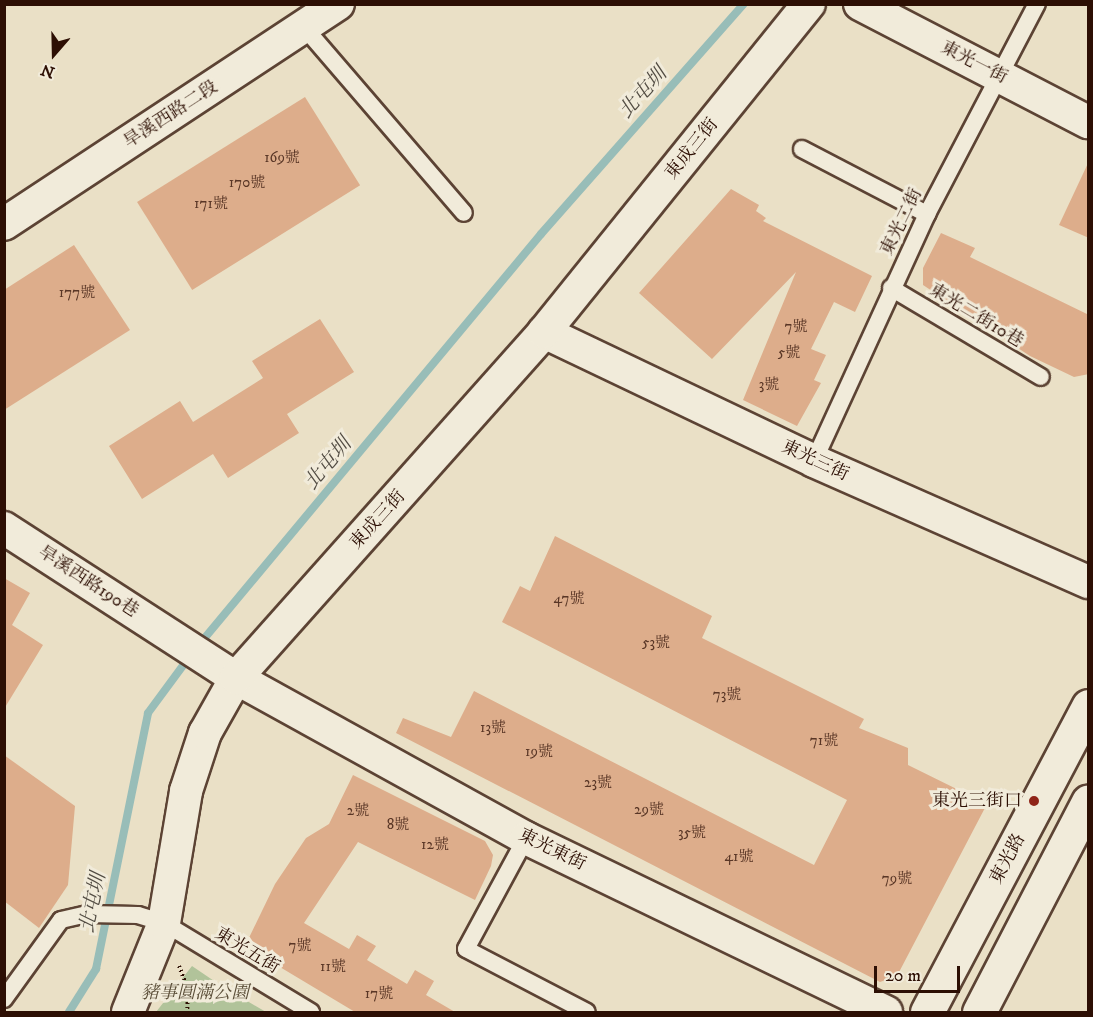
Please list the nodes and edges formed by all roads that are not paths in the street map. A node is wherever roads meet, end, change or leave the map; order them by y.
1 (338, 4) edge
2 (809, 4) edge
3 (860, 4) edge
4 (1037, 4) edge
5 (304, 27) junction
6 (999, 75) junction
7 (1089, 122) edge
8 (801, 149) dead end
9 (464, 213) dead end
10 (927, 214) junction
11 (4, 224) edge
12 (891, 288) junction
13 (544, 332) junction
14 (1041, 377) dead end
15 (814, 461) junction
16 (4, 528) edge
17 (1089, 582) edge
18 (231, 675) junction
19 (1089, 706) edge
20 (1089, 802) edge
21 (526, 838) junction
22 (151, 919) junction
23 (4, 999) edge
24 (128, 1012) edge
25 (311, 1012) edge
26 (587, 1012) edge
27 (886, 1012) edge
28 (927, 1012) edge
29 (980, 1012) edge

1 - 5 street, 旱溪西路二段
2 - 13 street, 東成三街
3 - 6 street, 東光一街
4 - 6 lane, 東光二街
5 - 9 lane
5 - 11 street, 旱溪西路二段
6 - 7 street, 東光一街
6 - 10 lane, 東光二街
8 - 10 lane
10 - 12 lane, 東光二街
12 - 14 lane, 東光二街10巷
12 - 15 lane, 東光二街
13 - 15 street, 東光三街
13 - 18 street, 東成三街
15 - 17 street, 東光三街
16 - 18 street, 旱溪西路190巷
18 - 21 street, 東光東街
18 - 22 street, 東成三街
19 - 28 street, 東光路
20 - 29 street
21 - 26 lane
21 - 27 street, 東光東街
22 - 23 lane
22 - 24 street, 東成三街
22 - 25 lane, 東光五街

